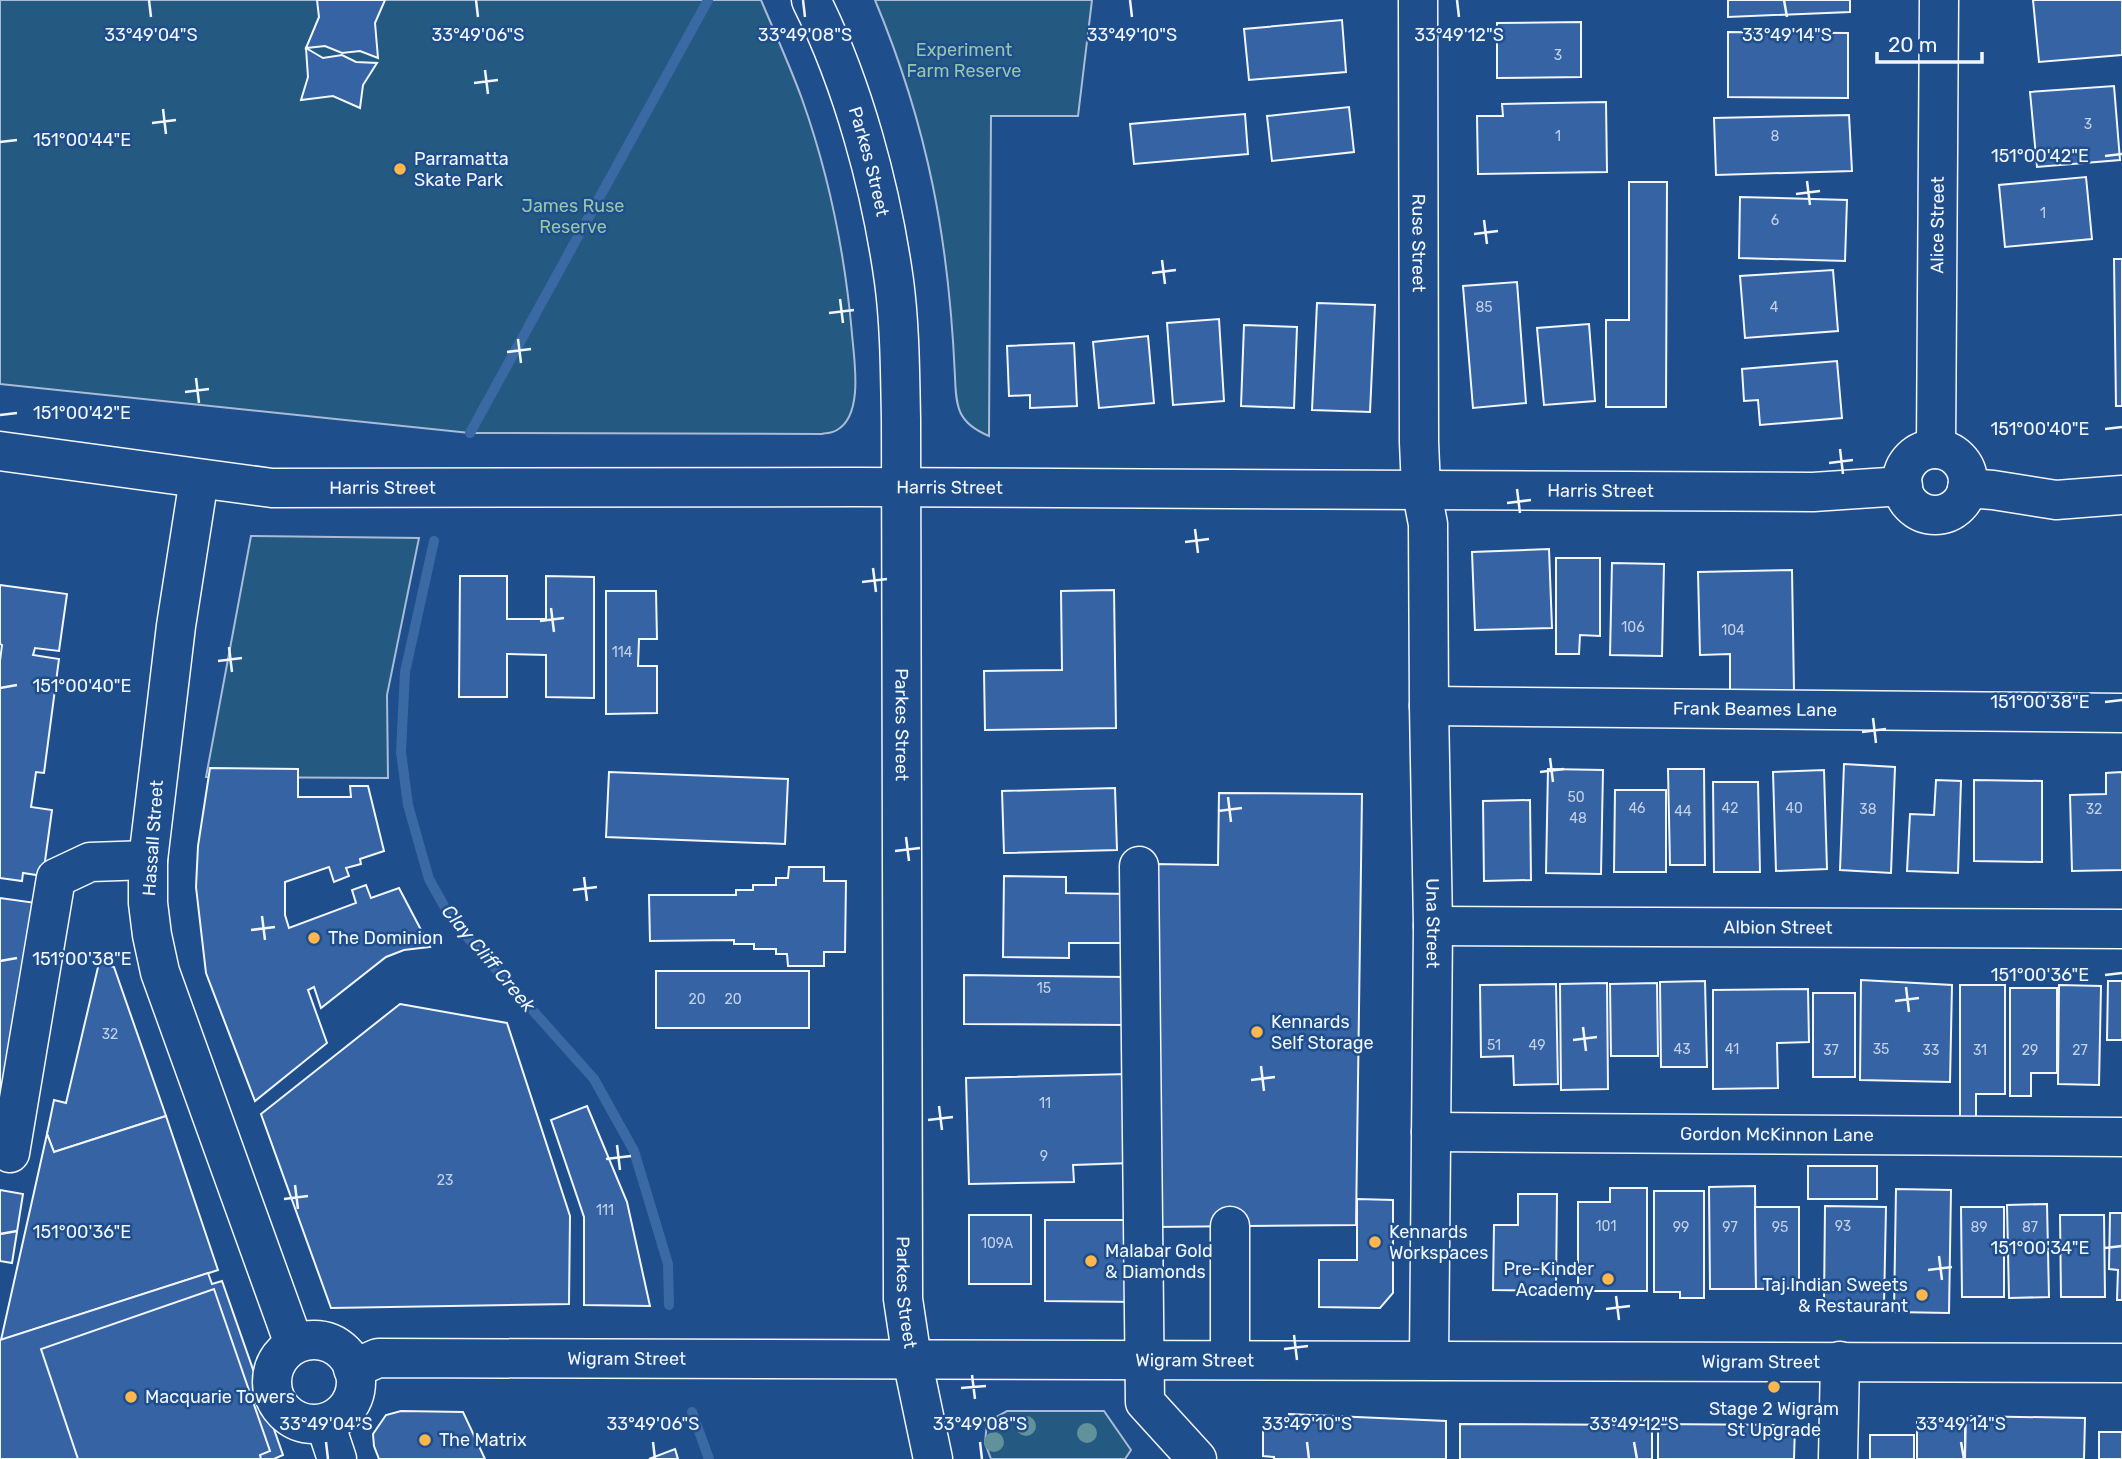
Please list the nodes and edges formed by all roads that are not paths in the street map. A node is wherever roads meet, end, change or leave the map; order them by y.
1 (811, 0) edge
2 (1418, 0) edge
3 (1939, 0) edge
4 (1936, 449) junction
5 (0, 451) edge
6 (199, 479) junction
7 (1903, 486) junction
8 (901, 487) junction
9 (1421, 488) junction
10 (1967, 488) junction
11 (2122, 495) edge
12 (1429, 706) junction
13 (2122, 713) edge
14 (148, 860) junction
15 (1139, 866) dead end
16 (1433, 926) junction
17 (2122, 929) edge
18 (1432, 1132) junction
19 (2122, 1137) edge
20 (9, 1153) dead end
21 (1230, 1226) dead end
22 (294, 1344) junction
23 (912, 1359) junction
24 (1146, 1359) junction
25 (1230, 1359) junction
26 (1429, 1359) junction
27 (1840, 1362) junction
28 (2122, 1363) edge
29 (353, 1368) junction
30 (325, 1423) junction
31 (337, 1459) edge
32 (933, 1459) edge
33 (1197, 1459) edge
34 (1838, 1459) edge

1 - 8 street, Parkes Street
2 - 9 street, Ruse Street
3 - 4 street, Alice Street
4 - 7 street
4 - 10 street
5 - 6 street, Harris Street
6 - 8 street, Harris Street
6 - 14 street, Hassall Street
7 - 9 street, Harris Street
7 - 10 street
8 - 9 street, Harris Street
8 - 23 street, Parkes Street
9 - 12 street, Una Street
10 - 11 street
12 - 13 street, Frank Beames Lane
12 - 16 street, Una Street
14 - 20 street
14 - 22 street, Hassall Street
15 - 24 street
16 - 17 street, Albion Street
16 - 18 street, Una Street
18 - 19 street, Gordon McKinnon Lane
18 - 26 street, Una Street
21 - 25 street
22 - 29 street
22 - 30 street
23 - 24 street, Wigram Street
23 - 29 street, Wigram Street
23 - 32 street, Parkes Street
24 - 25 street, Wigram Street
24 - 33 street
25 - 26 street, Wigram Street
26 - 27 street, Wigram Street
27 - 28 street, Wigram Street
27 - 34 street
29 - 30 street
30 - 31 street

